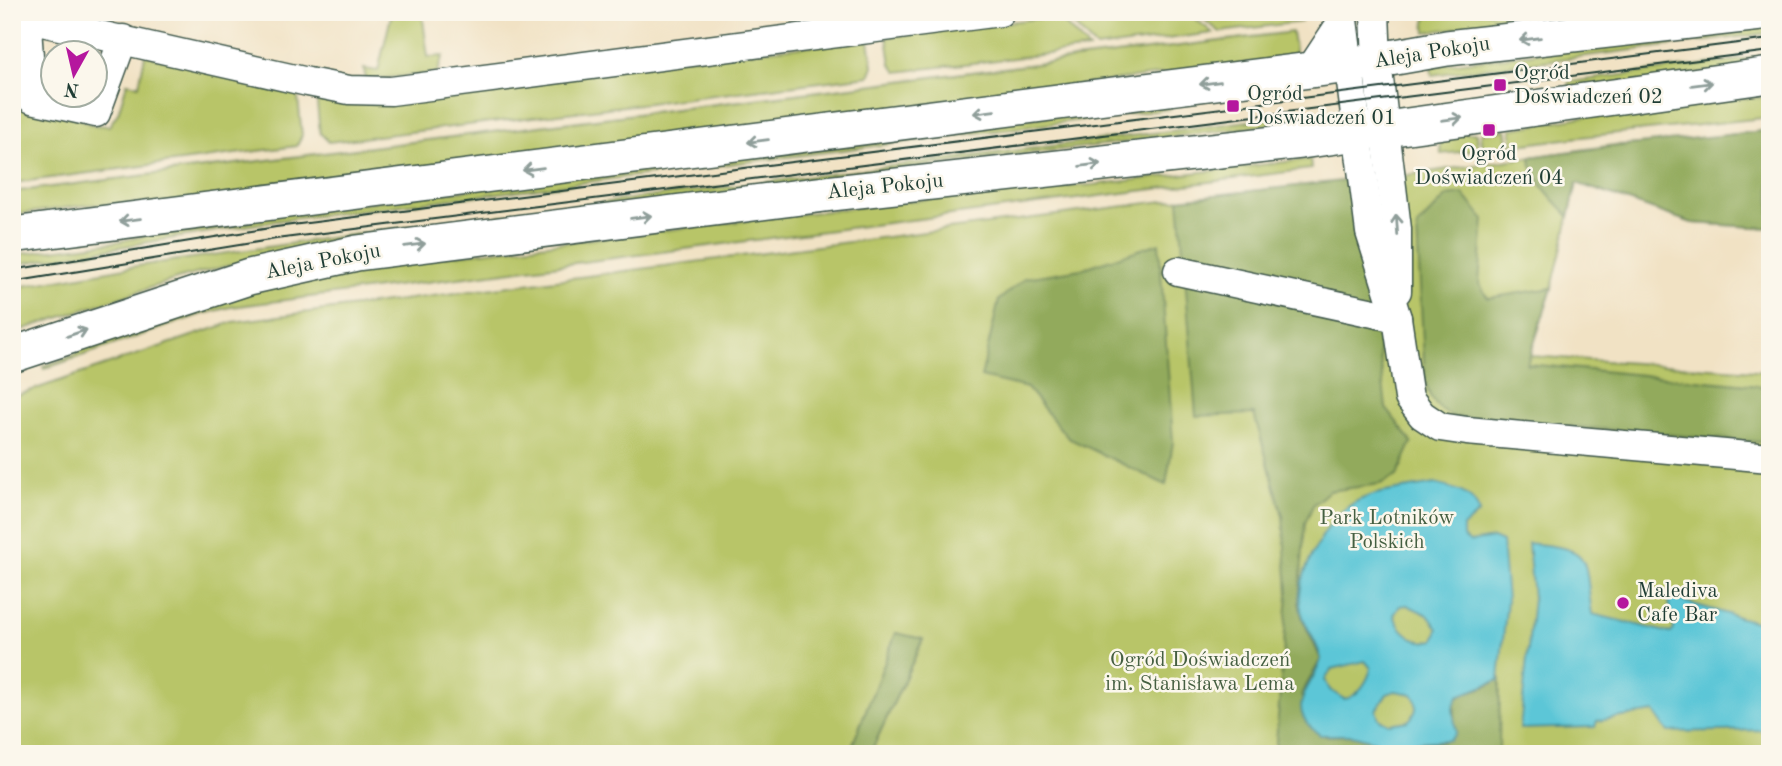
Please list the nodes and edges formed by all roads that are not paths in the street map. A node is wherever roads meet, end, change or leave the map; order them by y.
1 (1000, 12) edge
2 (1770, 12) edge
3 (26, 13) edge
4 (1376, 14) edge
5 (1343, 16) edge
6 (1678, 17) edge
7 (123, 39) junction
8 (1421, 53) junction
9 (1363, 63) junction
10 (1310, 70) junction
11 (1770, 75) edge
12 (1371, 130) junction
13 (12, 235) edge
14 (1178, 271) dead end
15 (1396, 318) junction
16 (12, 355) edge
17 (1770, 458) edge

1 - 7 lane
2 - 6 main road, Aleja Pokoju
3 - 7 lane
3 - 7 lane
4 - 8 lane
4 - 9 lane
5 - 9 lane
5 - 10 lane
6 -> 8 main road, Aleja Pokoju
8 - 9 main road, Aleja Pokoju
9 - 10 main road, Aleja Pokoju
9 - 12 lane
10 -> 13 main road, Aleja Pokoju
12 -> 11 main road, Aleja Pokoju
12 - 15 lane
16 -> 12 main road, Aleja Pokoju
14 - 15 lane
15 - 17 lane

